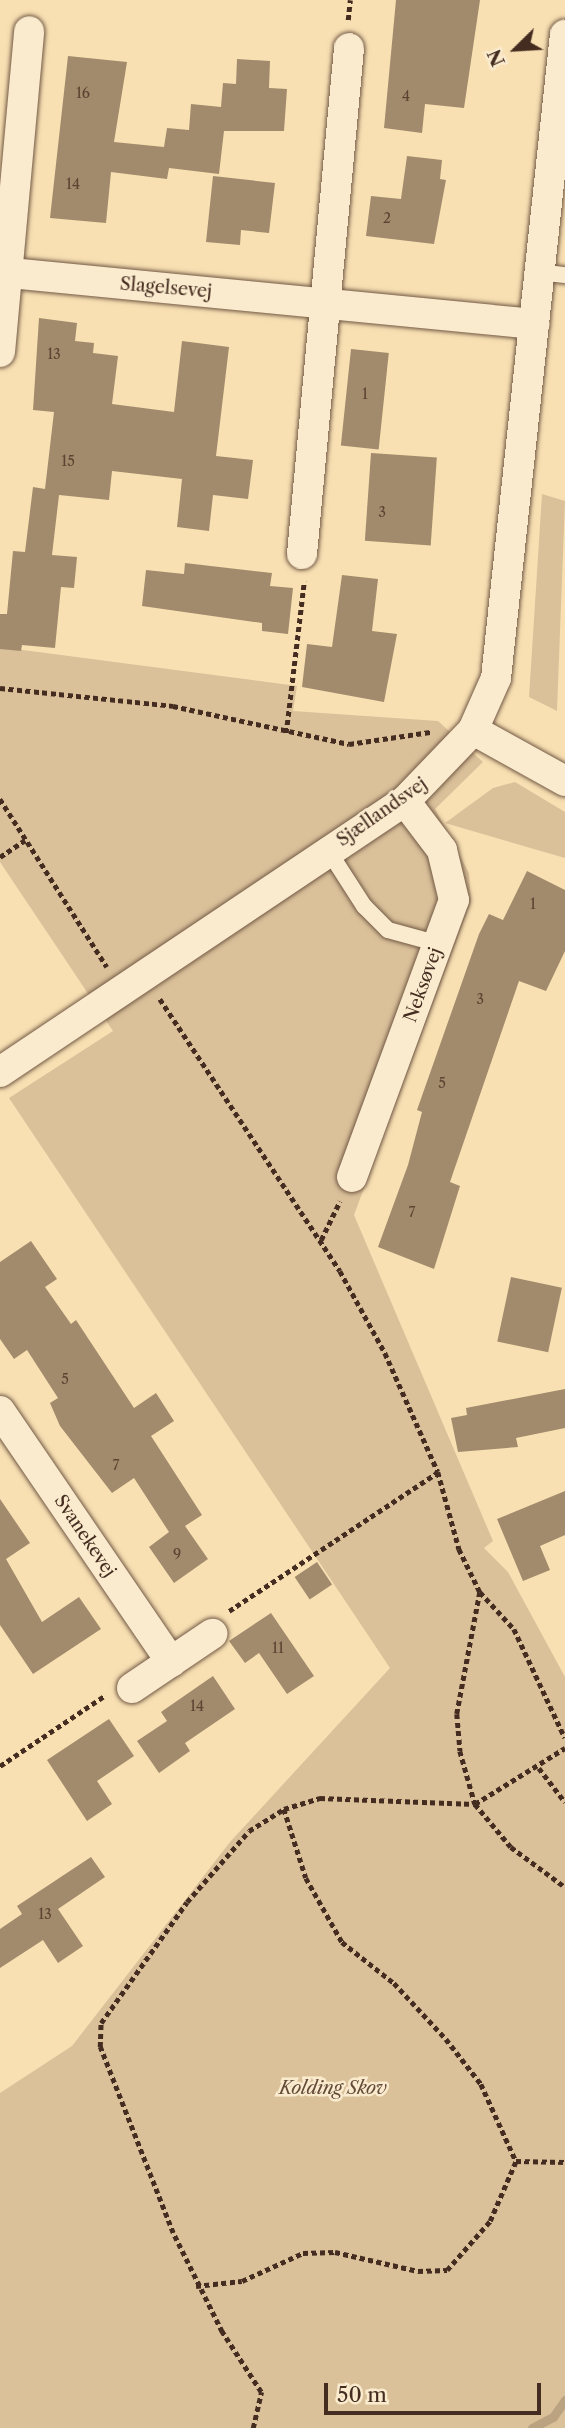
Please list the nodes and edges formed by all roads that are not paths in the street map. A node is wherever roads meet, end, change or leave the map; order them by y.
1 (29, 31) dead end
2 (565, 35) edge
3 (349, 48) dead end
4 (3, 273) edge
5 (552, 273) edge
6 (325, 304) junction
7 (534, 324) junction
8 (0, 352) edge
9 (302, 554) road end
10 (473, 730) junction
11 (565, 781) edge
12 (405, 801) junction
13 (328, 849) junction
14 (439, 944) junction
15 (0, 1072) edge
16 (352, 1177) road end
17 (0, 1411) edge
18 (212, 1634) road end
19 (171, 1661) junction
20 (132, 1688) road end

1 - 4 street
2 - 5 street, Sjællandsvej
3 - 6 street
4 - 6 street, Slagelsevej
4 - 8 street
5 - 7 street, Sjællandsvej
6 - 7 street, Slagelsevej
6 - 9 street
7 - 10 street, Sjællandsvej
10 - 11 street
10 - 12 street, Sjællandsvej
12 - 13 street, Sjællandsvej
12 - 14 street, Neksøvej
13 - 14 lane
13 - 15 street, Sjællandsvej
14 - 16 street, Neksøvej
17 - 19 street, Svanekevej
18 - 19 street
19 - 20 street

